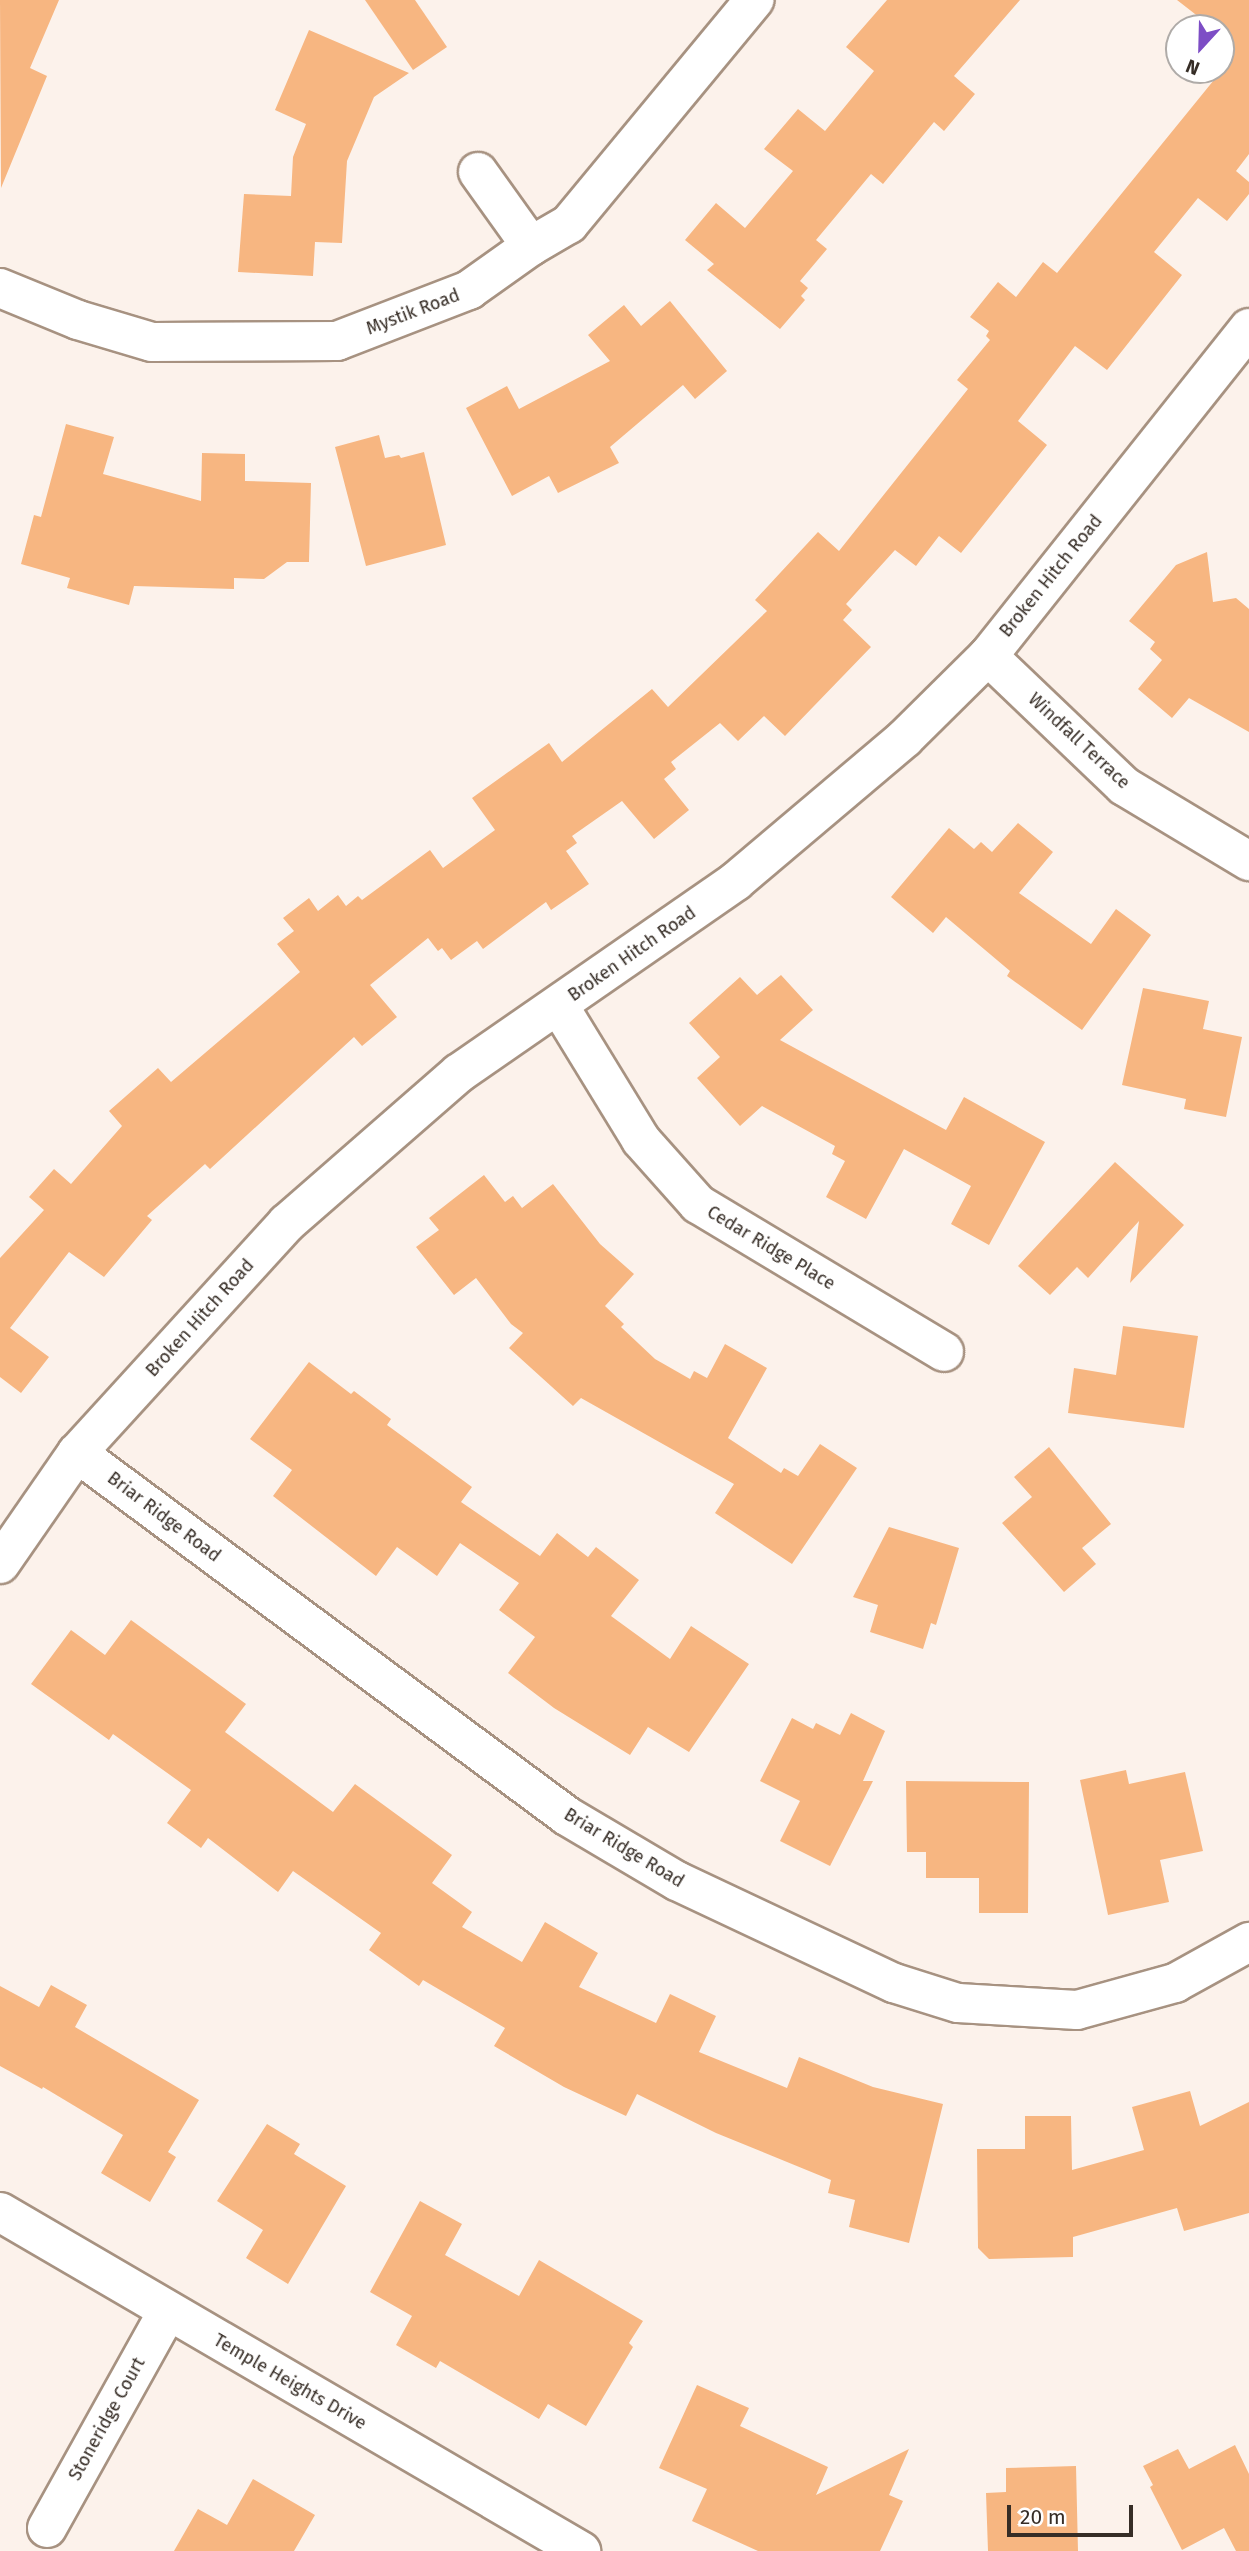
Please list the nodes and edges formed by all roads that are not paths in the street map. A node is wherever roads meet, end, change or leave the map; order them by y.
1 (754, 0) edge
2 (478, 173) dead end
3 (531, 246) junction
4 (0, 288) edge
5 (1249, 328) edge
6 (988, 656) junction
7 (1249, 861) edge
8 (559, 1006) junction
9 (944, 1352) dead end
10 (77, 1453) junction
11 (0, 1564) edge
12 (1249, 1942) edge
13 (0, 2212) edge
14 (168, 2311) junction
15 (47, 2528) dead end
16 (581, 2551) edge

1 - 3 street, Mystik Road
2 - 3 street
3 - 4 street, Mystik Road
5 - 6 street, Broken Hitch Road
6 - 7 street, Windfall Terrace
6 - 8 street, Broken Hitch Road
8 - 9 street, Cedar Ridge Place
8 - 10 street, Broken Hitch Road
10 - 11 street, Broken Hitch Road
10 - 12 street, Briar Ridge Road
13 - 14 street, Temple Heights Drive
14 - 15 street, Stoneridge Court
14 - 16 street, Temple Heights Drive

